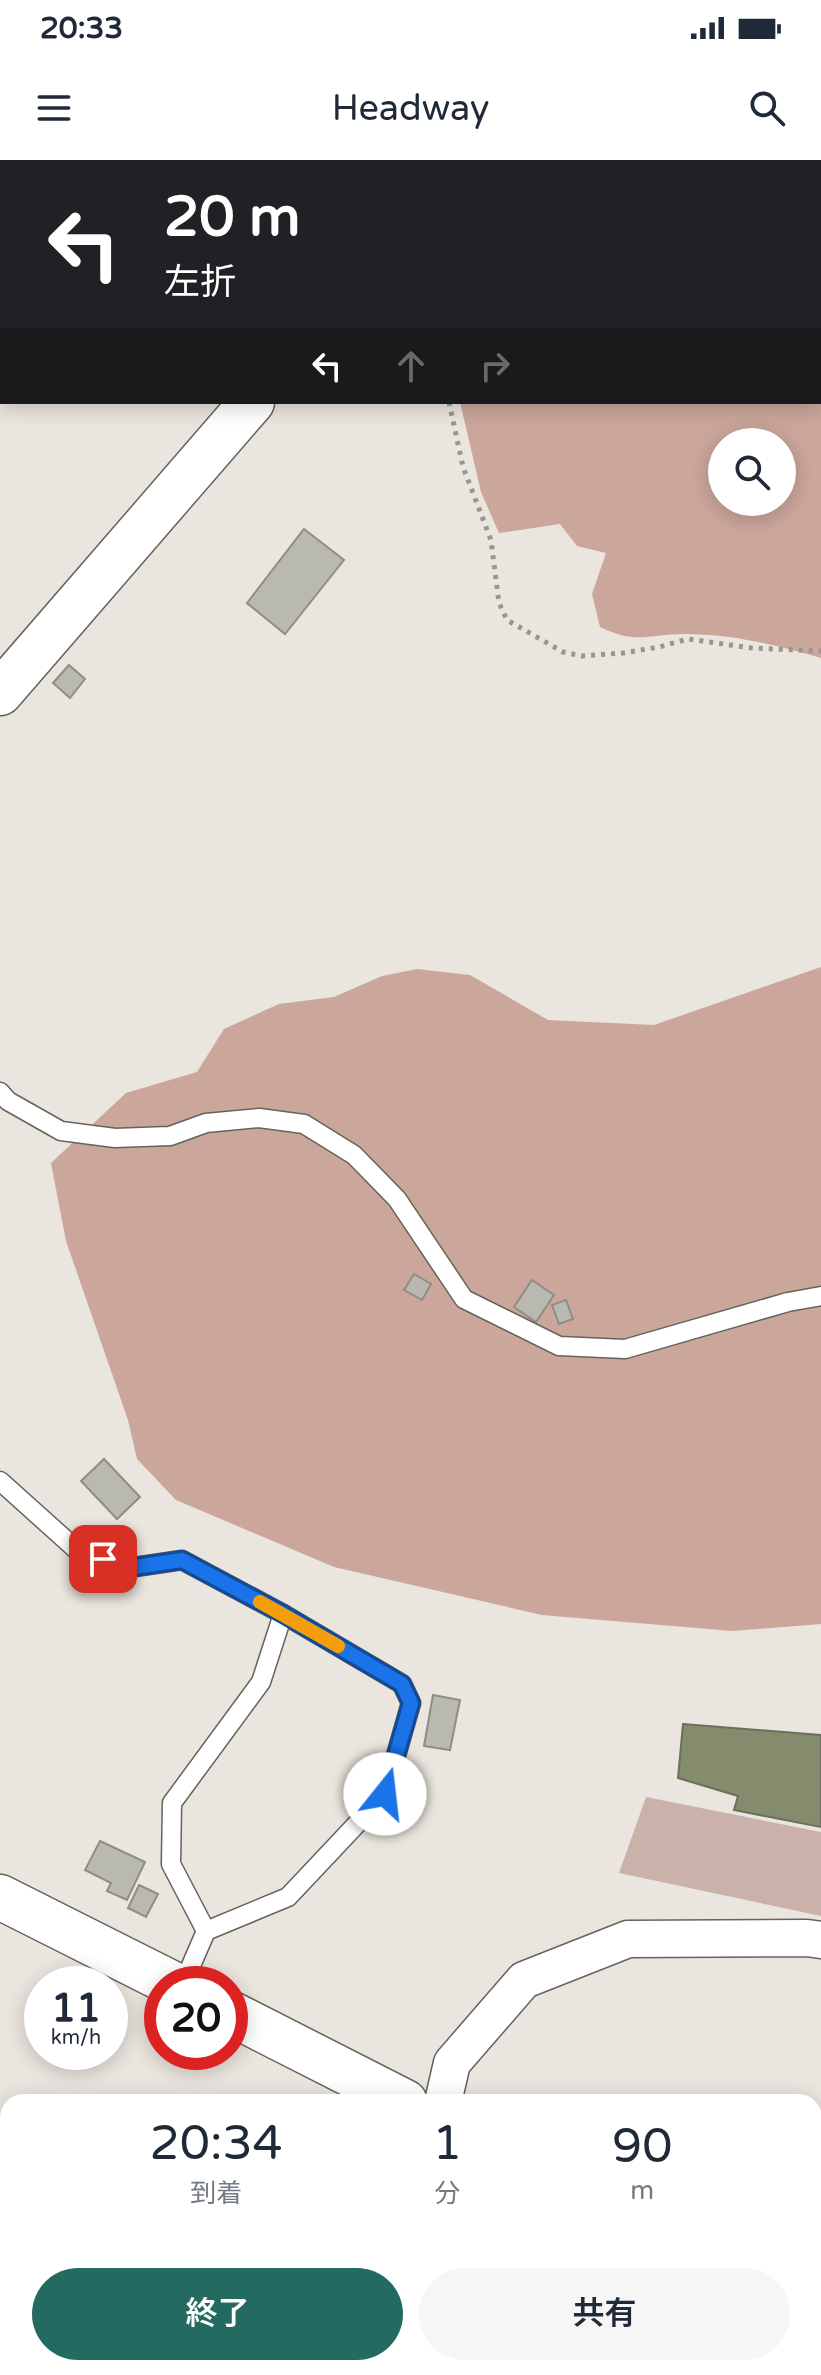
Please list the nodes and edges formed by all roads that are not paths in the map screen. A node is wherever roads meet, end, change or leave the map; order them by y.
1 (250, 404) edge
2 (0, 693) edge
3 (0, 1092) edge
4 (821, 1296) edge
5 (0, 1481) edge
6 (283, 1614) junction
7 (0, 1897) edge
8 (206, 1931) junction
9 (821, 1940) edge
10 (191, 1966) edge
11 (144, 1969) edge
12 (248, 2022) edge
13 (389, 2094) edge
14 (445, 2094) edge

1 - 2 street
3 - 4 lane
5 - 6 lane
6 - 8 lane
6 - 8 lane
7 - 11 street
8 - 10 lane
9 - 14 street
12 - 13 street

